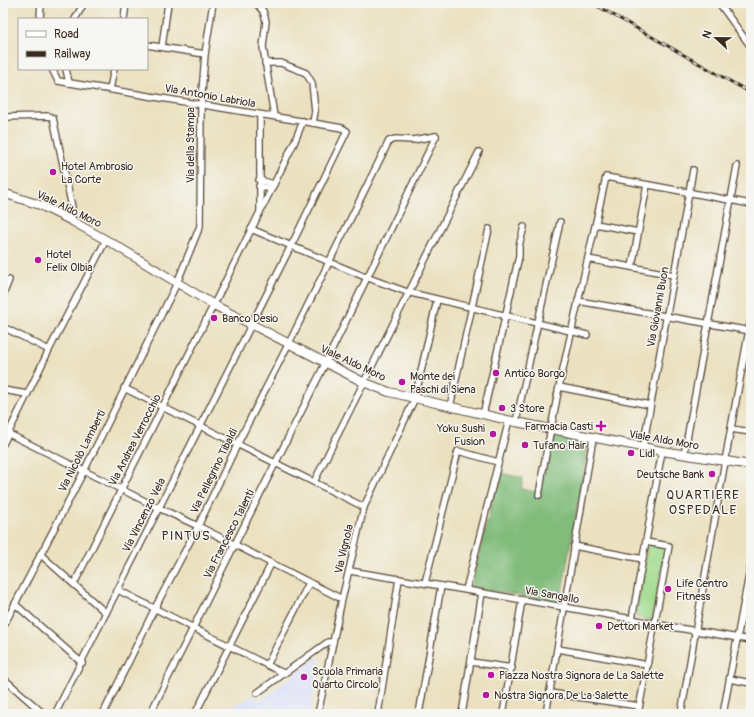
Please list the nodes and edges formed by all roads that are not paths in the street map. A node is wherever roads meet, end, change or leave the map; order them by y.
1 (41, 3) edge
2 (84, 3) edge
3 (126, 3) edge
4 (168, 3) edge
5 (213, 3) edge
6 (256, 3) edge
7 (719, 3) edge
8 (40, 18) edge
9 (76, 18) edge
10 (124, 18) edge
11 (148, 45) edge
12 (162, 47) junction
13 (751, 47) edge
14 (205, 54) junction
15 (265, 63) junction
16 (52, 70) edge
17 (66, 70) edge
18 (114, 70) edge
19 (69, 83) junction
20 (110, 89) junction
21 (200, 105) junction
22 (260, 115) junction
23 (274, 116) junction
24 (3, 117) edge
25 (303, 121) junction
26 (313, 123) junction
27 (436, 136) joint
28 (479, 152) dead end
29 (337, 153) joint
30 (737, 166) dead end
31 (693, 170) dead end
32 (259, 183) junction
33 (647, 185) junction
34 (272, 186) junction
35 (3, 193) edge
36 (690, 193) junction
37 (730, 200) junction
38 (751, 204) edge
39 (260, 210) junction
40 (72, 221) junction
41 (560, 222) dead end
42 (596, 224) junction
43 (524, 227) dead end
44 (251, 229) junction
45 (489, 229) dead end
46 (638, 232) junction
47 (106, 240) junction
48 (291, 246) junction
49 (588, 259) junction
50 (329, 262) junction
51 (632, 267) junction
52 (674, 275) junction
53 (368, 278) junction
54 (9, 280) dead end
55 (177, 283) junction
56 (407, 292) junction
57 (3, 295) edge
58 (437, 300) junction
59 (578, 301) junction
60 (214, 305) junction
61 (472, 308) junction
62 (505, 315) junction
63 (667, 316) junction
64 (751, 319) edge
65 (537, 323) junction
66 (707, 324) junction
67 (251, 325) junction
68 (3, 327) edge
69 (750, 331) edge
70 (572, 332) junction
71 (586, 335) dead end
72 (289, 344) junction
73 (49, 350) junction
74 (326, 363) junction
75 (363, 382) junction
76 (559, 387) junction
77 (124, 388) junction
78 (3, 390) edge
79 (27, 394) junction
80 (415, 398) junction
81 (650, 405) junction
82 (164, 407) junction
83 (450, 407) junction
84 (483, 415) junction
85 (512, 421) junction
86 (200, 426) junction
87 (731, 428) junction
88 (550, 429) junction
89 (751, 432) edge
90 (7, 433) junction
91 (593, 438) junction
92 (3, 444) edge
93 (237, 444) junction
94 (643, 448) junction
95 (662, 451) junction
96 (684, 455) junction
97 (725, 461) junction
98 (498, 462) junction
99 (275, 463) junction
100 (751, 465) edge
101 (84, 471) junction
102 (314, 482) junction
103 (121, 489) junction
104 (539, 495) dead end
105 (364, 507) junction
106 (159, 508) junction
107 (198, 526) junction
108 (646, 542) junction
109 (234, 545) junction
110 (574, 546) junction
111 (40, 554) junction
112 (642, 559) junction
113 (271, 564) junction
114 (751, 564) edge
115 (350, 571) junction
116 (399, 579) junction
117 (309, 583) junction
118 (425, 583) junction
119 (74, 584) junction
120 (441, 586) junction
121 (118, 590) junction
122 (466, 590) junction
123 (482, 593) junction
124 (342, 600) junction
125 (522, 600) junction
126 (15, 604) junction
127 (564, 607) junction
128 (155, 608) junction
129 (106, 614) junction
130 (632, 619) junction
131 (654, 624) junction
132 (3, 627) edge
133 (193, 628) junction
134 (696, 630) junction
135 (738, 638) junction
136 (751, 640) edge
137 (334, 642) junction
138 (230, 646) junction
139 (558, 649) junction
140 (471, 662) junction
141 (82, 663) junction
142 (267, 665) junction
143 (648, 665) junction
144 (512, 668) junction
145 (283, 673) junction
146 (3, 678) edge
147 (730, 679) junction
148 (751, 683) edge
149 (550, 692) junction
150 (257, 693) dead end
151 (639, 706) junction
152 (44, 714) edge
153 (55, 714) edge
154 (104, 714) edge
155 (150, 714) edge
156 (195, 714) edge
157 (318, 714) edge
158 (378, 714) edge
159 (419, 714) edge
160 (462, 714) edge
161 (503, 714) edge
162 (546, 714) edge
163 (638, 714) edge
164 (681, 714) edge
165 (723, 714) edge

1 - 8 street
2 - 9 street
3 - 10 street
4 - 12 street
5 - 14 street, Via della Stampa
6 - 15 street
7 - 13 street
11 - 12 street
12 - 14 street
14 - 21 street, Via della Stampa
15 - 23 street
15 - 26 street
16 - 19 street, Via Antonio Labriola
17 - 19 street
18 - 20 street
19 - 20 street, Via Antonio Labriola
20 - 21 street, Via Antonio Labriola
21 - 22 street, Via Antonio Labriola
21 - 55 street, Via della Stampa
22 - 23 street, Via Antonio Labriola
22 - 32 street
23 - 25 street, Via Antonio Labriola
24 - 40 street
25 - 26 street, Via Antonio Labriola
25 - 34 street, Via Andrea Verrocchio
26 - 29 street, Via Antonio Labriola
27 - 50 street, Via Pellegrino Tibaldi
27 - 53 street, Via Francesco Talenti
28 - 56 street
29 - 48 street, Via Vincenzo Vela
30 - 37 street
31 - 36 street, Via Giovanni Buon
32 - 34 street
32 - 39 street
33 - 36 street
33 - 42 street
33 - 46 street
34 - 39 street, Via Andrea Verrocchio
35 - 40 main road, Viale Aldo Moro
36 - 37 street
36 - 52 street, Via Giovanni Buon
37 - 38 street
37 - 66 street
39 - 44 street, Via Andrea Verrocchio
40 - 47 main road, Viale Aldo Moro
41 - 65 street
42 - 46 street
42 - 49 street
43 - 62 street
44 - 48 street
44 - 60 street, Via Andrea Verrocchio
45 - 61 street
46 - 51 street
47 - 55 main road, Viale Aldo Moro
47 - 73 street
48 - 50 street
48 - 67 street, Via Vincenzo Vela
49 - 51 street
49 - 59 street
50 - 53 street
50 - 72 street, Via Pellegrino Tibaldi
51 - 52 street
52 - 63 street, Via Giovanni Buon
53 - 56 street
53 - 74 street, Via Francesco Talenti
54 - 57 street
55 - 60 main road, Viale Aldo Moro
55 - 77 street, Via Nicolò Lamberti
56 - 58 street
56 - 75 street
58 - 61 street
58 - 80 street, Via Vignola
59 - 63 street
59 - 70 street
60 - 67 main road, Viale Aldo Moro
60 - 82 street, Via Andrea Verrocchio
61 - 62 street
61 - 83 street
62 - 65 street
62 - 84 street
63 - 66 street
63 - 81 street, Via Giovanni Buon
64 - 69 street
65 - 70 street
65 - 85 street
66 - 69 street
66 - 96 street
67 - 72 main road, Viale Aldo Moro
67 - 86 street, Via Vincenzo Vela
68 - 73 street
69 - 87 street
70 - 71 street
70 - 76 street
72 - 74 main road, Viale Aldo Moro
72 - 93 street, Via Pellegrino Tibaldi
73 - 79 street
74 - 75 main road, Viale Aldo Moro
74 - 99 street, Via Francesco Talenti
75 - 80 main road, Viale Aldo Moro
75 - 102 street
76 - 81 street
76 - 88 street
77 - 82 street
77 - 101 street, Via Nicolò Lamberti
78 - 79 street
79 - 90 street
80 - 83 main road, Viale Aldo Moro
80 - 105 street, Via Vignola
81 - 94 street, Via Giovanni Buon
82 - 86 street
82 - 103 street, Via Andrea Verrocchio
83 - 84 main road, Viale Aldo Moro
84 - 85 main road, Viale Aldo Moro
85 - 88 main road, Viale Aldo Moro
85 - 98 street
86 - 93 street
86 - 106 street, Via Vincenzo Vela
87 - 89 street
87 - 97 street
88 - 91 main road, Viale Aldo Moro
88 - 104 street
90 - 92 street
90 - 101 street
91 - 94 main road, Viale Aldo Moro
91 - 110 street
93 - 99 street
93 - 107 street, Via Pellegrino Tibaldi
94 - 95 main road, Viale Aldo Moro
95 - 96 main road, Viale Aldo Moro
95 - 108 street
96 - 97 main road, Viale Aldo Moro
97 - 100 main road, Viale Aldo Moro
97 - 134 street
98 - 118 street
98 - 122 street
99 - 102 street
99 - 109 street, Via Francesco Talenti
101 - 103 street
101 - 111 street, Via Nicolò Lamberti
102 - 105 street
103 - 106 street
103 - 119 street, Via Andrea Verrocchio
105 - 115 street, Via Vignola
106 - 107 street
106 - 121 street, Via Vincenzo Vela
107 - 109 street
107 - 128 street, Via Pellegrino Tibaldi
108 - 112 street
108 - 131 street
109 - 113 street
109 - 133 street, Via Francesco Talenti
110 - 112 street
110 - 127 street
111 - 119 street
111 - 126 street, Via Nicolò Lamberti
112 - 130 street
113 - 117 street
113 - 138 street
114 - 135 street
115 - 116 street, Via Sangallo
115 - 124 street, Via Vignola
116 - 118 street, Via Sangallo
116 - 158 street
117 - 124 street
117 - 142 street
118 - 120 street, Via Sangallo
119 - 129 street
120 - 122 street, Via Sangallo
120 - 159 street
121 - 128 street
121 - 129 street, Via Vincenzo Vela
122 - 123 street, Via Sangallo
123 - 125 street, Via Sangallo
123 - 140 street
124 - 137 street, Via Vignola
125 - 127 street, Via Sangallo
125 - 144 street
126 - 132 street, Via Nicolò Lamberti
126 - 141 street
127 - 130 street, Via Sangallo
127 - 139 street
128 - 133 street
128 - 154 street, Via Pellegrino Tibaldi
129 - 141 street, Via Vincenzo Vela
130 - 131 street, Via Sangallo
131 - 134 street, Via Sangallo
131 - 143 street
133 - 138 street
133 - 155 street, Via Francesco Talenti
134 - 135 street, Via Sangallo
134 - 164 street
135 - 136 street, Via Sangallo
135 - 147 street
137 - 145 street
137 - 157 street, Via Vignola
138 - 142 street
138 - 156 street
139 - 143 street
139 - 149 street
140 - 144 street
140 - 160 street
141 - 153 street, Via Vincenzo Vela
142 - 145 street
143 - 151 street
144 - 161 street
145 - 150 street
146 - 152 street
147 - 148 street
147 - 165 street
149 - 151 street
149 - 162 street
151 - 163 street

